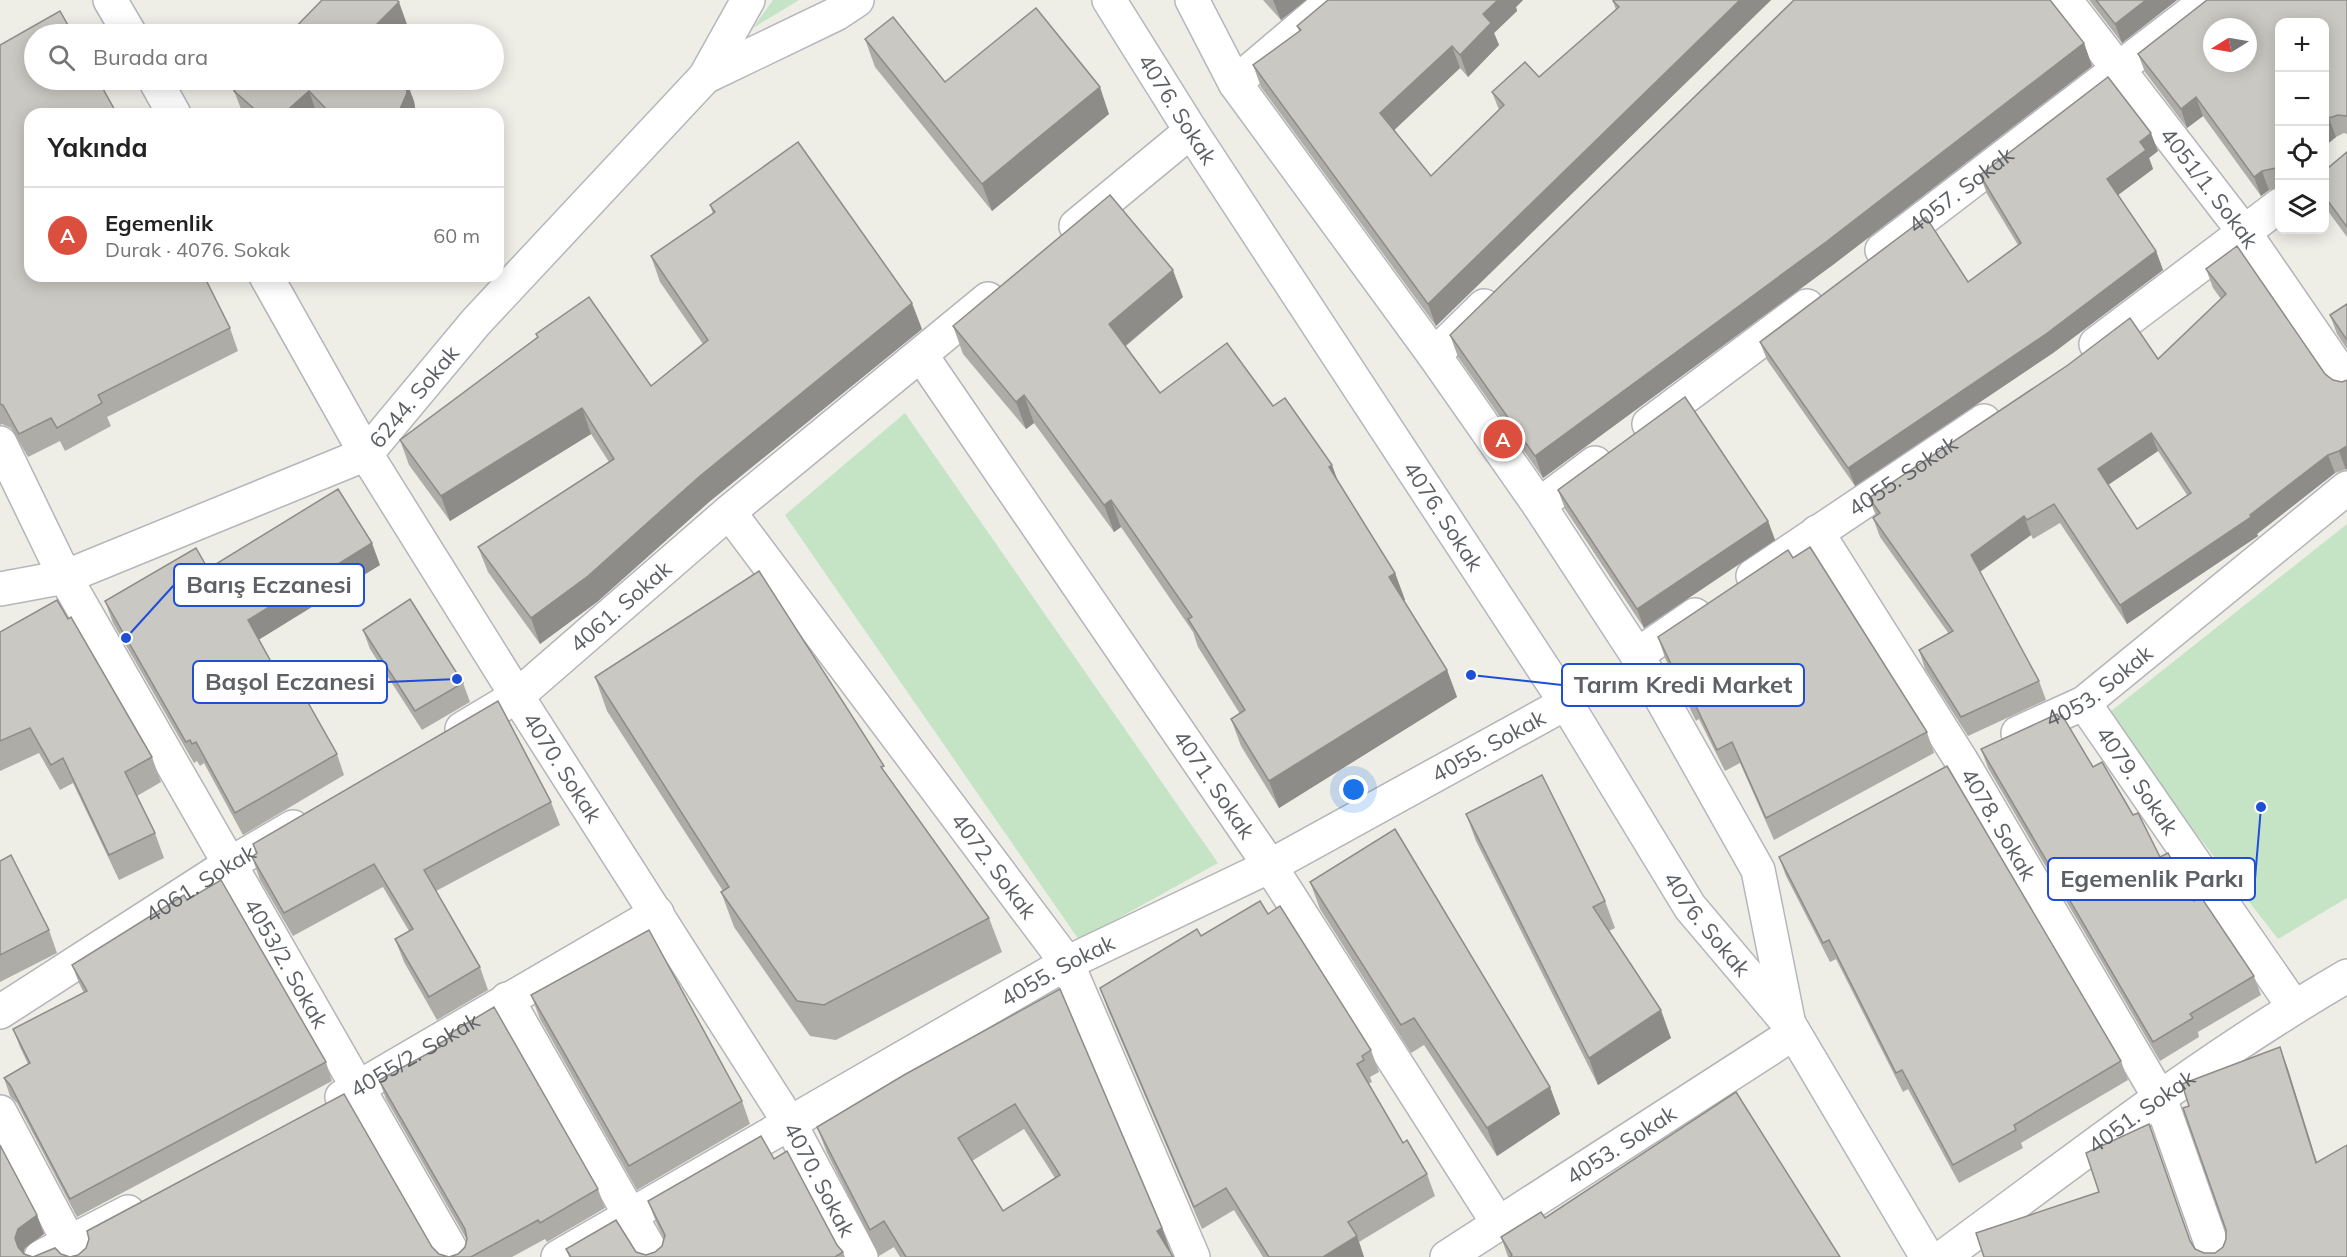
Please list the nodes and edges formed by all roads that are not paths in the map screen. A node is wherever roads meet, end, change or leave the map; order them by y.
1 (110, 0) edge
2 (747, 0) edge
3 (857, 0) edge
4 (1109, 0) edge
5 (1192, 0) edge
6 (1333, 0) edge
7 (2065, 0) edge
8 (2208, 0) edge
9 (123, 24) edge
10 (2117, 70) junction
11 (705, 77) junction
12 (1235, 83) junction
13 (161, 90) edge
14 (171, 108) edge
15 (1191, 131) junction
16 (2275, 209) edge
17 (2244, 232) junction
18 (1056, 243) edge
19 (1011, 280) edge
20 (269, 282) edge
21 (1501, 289) edge
22 (921, 355) junction
23 (1434, 355) junction
24 (2074, 361) edge
25 (2347, 382) edge
26 (2005, 408) edge
27 (0, 443) edge
28 (366, 454) junction
29 (2347, 488) edge
30 (1539, 505) junction
31 (729, 512) junction
32 (1817, 532) junction
33 (65, 577) junction
34 (0, 589) edge
35 (1637, 655) junction
36 (517, 696) junction
37 (1566, 703) junction
38 (2084, 703) junction
39 (434, 745) edge
40 (1961, 760) junction
41 (1930, 776) edge
42 (321, 811) edge
43 (1788, 853) edge
44 (228, 865) junction
45 (1270, 866) junction
46 (1758, 870) junction
47 (657, 913) junction
48 (1067, 963) junction
49 (2347, 976) edge
50 (507, 999) junction
51 (2294, 1006) junction
52 (0, 1012) edge
53 (1791, 1028) junction
54 (360, 1087) junction
55 (2160, 1098) junction
56 (319, 1109) edge
57 (0, 1113) edge
58 (789, 1122) junction
59 (153, 1198) edge
60 (631, 1214) junction
61 (1498, 1223) junction
62 (74, 1250) edge
63 (41, 1257) edge
64 (456, 1257) edge
65 (558, 1257) edge
66 (654, 1257) edge
67 (861, 1257) edge
68 (1193, 1257) edge
69 (1447, 1257) edge
70 (1927, 1257) edge
71 (1943, 1257) edge
72 (2216, 1257) edge

1 - 9 street
2 - 11 street, 6244. Sokak
3 - 11 street, 6244. Sokak
4 - 15 street, 4076. Sokak
5 - 12 street, 4076. Sokak
6 - 12 street
7 - 10 street, 4051/1. Sokak
8 - 10 street, 4057. Sokak
10 - 17 street, 4051/1. Sokak
10 - 30 street, 4057. Sokak
11 - 28 street, 6244. Sokak
12 - 23 street, 4076. Sokak
13 - 14 street
15 - 18 street
15 - 37 street, 4076. Sokak
16 - 17 street
17 - 24 street
17 - 25 street, 4051/1. Sokak
19 - 22 street, 4061. Sokak
20 - 28 street, 4070. Sokak
21 - 23 street
22 - 31 street, 4061. Sokak
22 - 45 street, 4071. Sokak
23 - 30 street, 4076. Sokak
26 - 32 street, 4055. Sokak
27 - 33 street, 4053/2. Sokak
28 - 33 street, 6244. Sokak
28 - 36 street, 4070. Sokak
29 - 38 street, 4053. Sokak
30 - 35 street, 4076. Sokak
31 - 36 street, 4061. Sokak
31 - 48 street, 4072. Sokak
32 - 35 street, 4055. Sokak
32 - 40 street, 4078. Sokak
33 - 34 street, 6244. Sokak
33 - 44 street, 4053/2. Sokak
35 - 46 street, 4076. Sokak
36 - 39 street, 4061. Sokak
36 - 47 street, 4070. Sokak
37 - 45 street, 4055. Sokak
37 - 53 street, 4076. Sokak
38 - 40 street, 4053. Sokak
38 - 51 street, 4079. Sokak
40 - 41 street, 4053. Sokak
40 - 55 street, 4078. Sokak
42 - 44 street, 4061. Sokak
43 - 46 street
44 - 52 street, 4061. Sokak
44 - 54 street, 4053/2. Sokak
45 - 48 street, 4055. Sokak
45 - 61 street, 4071. Sokak
46 - 53 street, 4076. Sokak
47 - 50 street, 4055/2. Sokak
47 - 58 street, 4070. Sokak
48 - 58 street, 4055. Sokak
48 - 68 street, 4072. Sokak
49 - 51 street, 4051. Sokak
50 - 54 street, 4055/2. Sokak
50 - 60 street
51 - 55 street, 4051. Sokak
53 - 61 street, 4053. Sokak
53 - 70 street, 4076. Sokak
54 - 56 street, 4055/2. Sokak
54 - 64 street, 4053/2. Sokak
55 - 71 street, 4051. Sokak
55 - 72 street, 4078. Sokak
57 - 62 street
58 - 60 street, 4055. Sokak
58 - 67 street, 4070. Sokak
59 - 62 street
60 - 65 street, 4055. Sokak
60 - 66 street
61 - 69 street, 4053. Sokak
62 - 63 street

